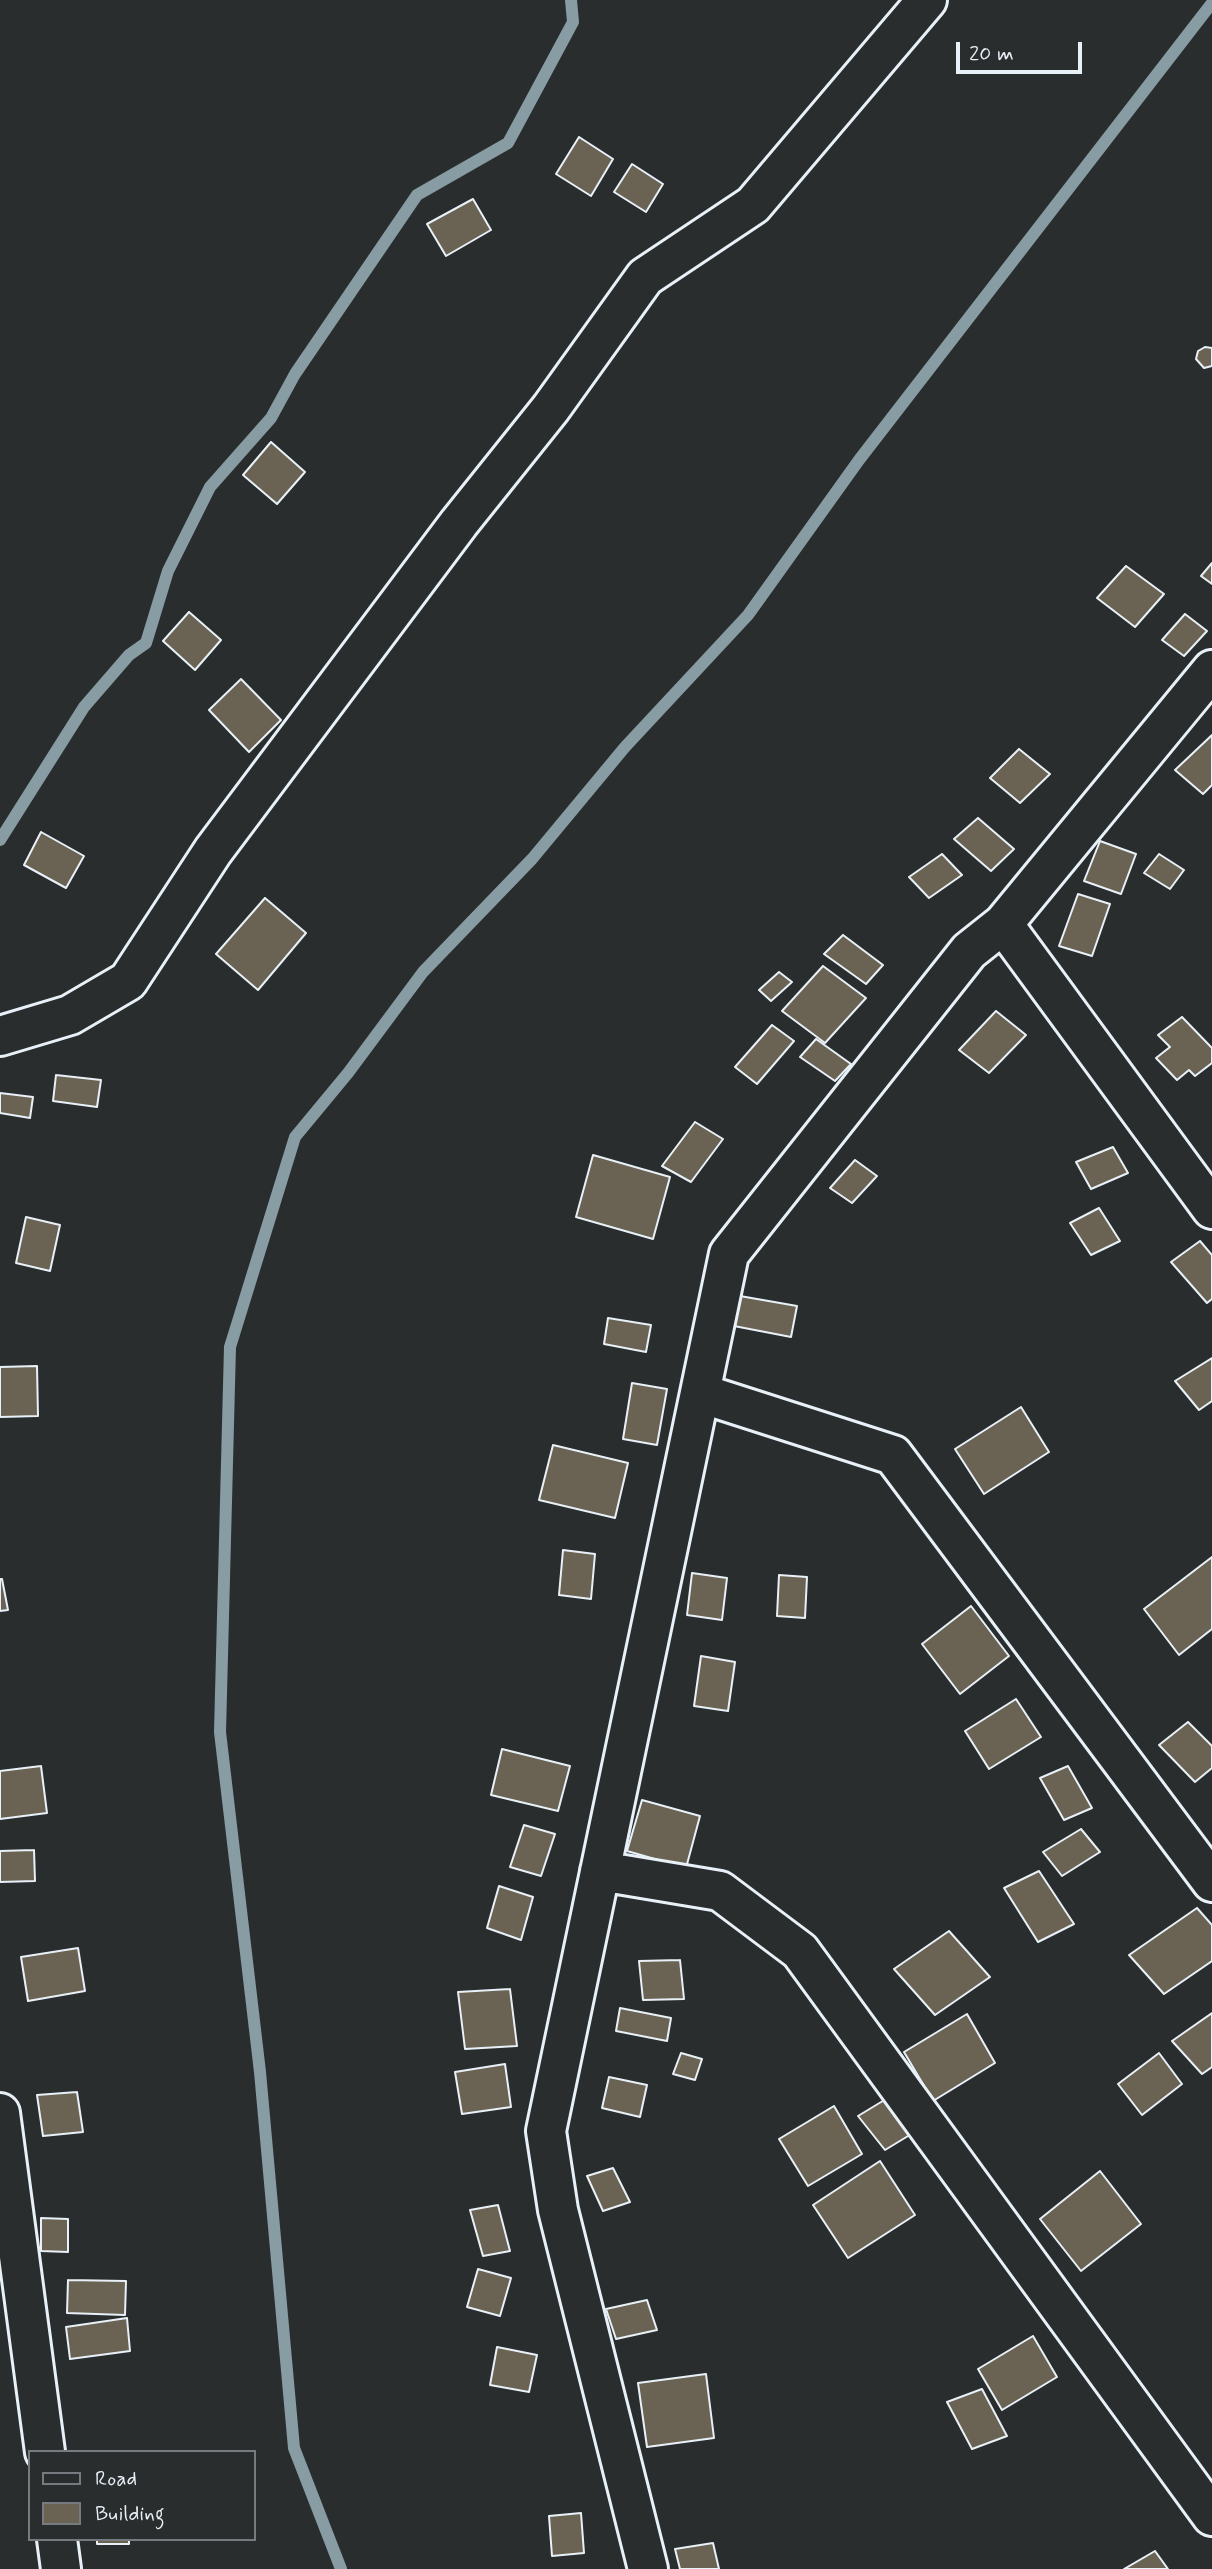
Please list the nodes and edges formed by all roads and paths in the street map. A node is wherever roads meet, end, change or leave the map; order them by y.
1 (927, 0) edge
2 (1212, 670) edge
3 (1003, 924) junction
4 (0, 1036) edge
5 (1212, 1209) edge
6 (700, 1393) junction
7 (600, 1871) junction
8 (1212, 1882) edge
9 (0, 2113) edge
10 (46, 2450) edge
11 (1212, 2516) edge
12 (57, 2541) edge
13 (61, 2569) edge
14 (648, 2569) edge

1 - 4 street
2 - 3 street
3 - 5 street
3 - 6 street
6 - 7 street
6 - 8 street
7 - 11 street
7 - 14 street
9 - 10 street
12 - 13 street

